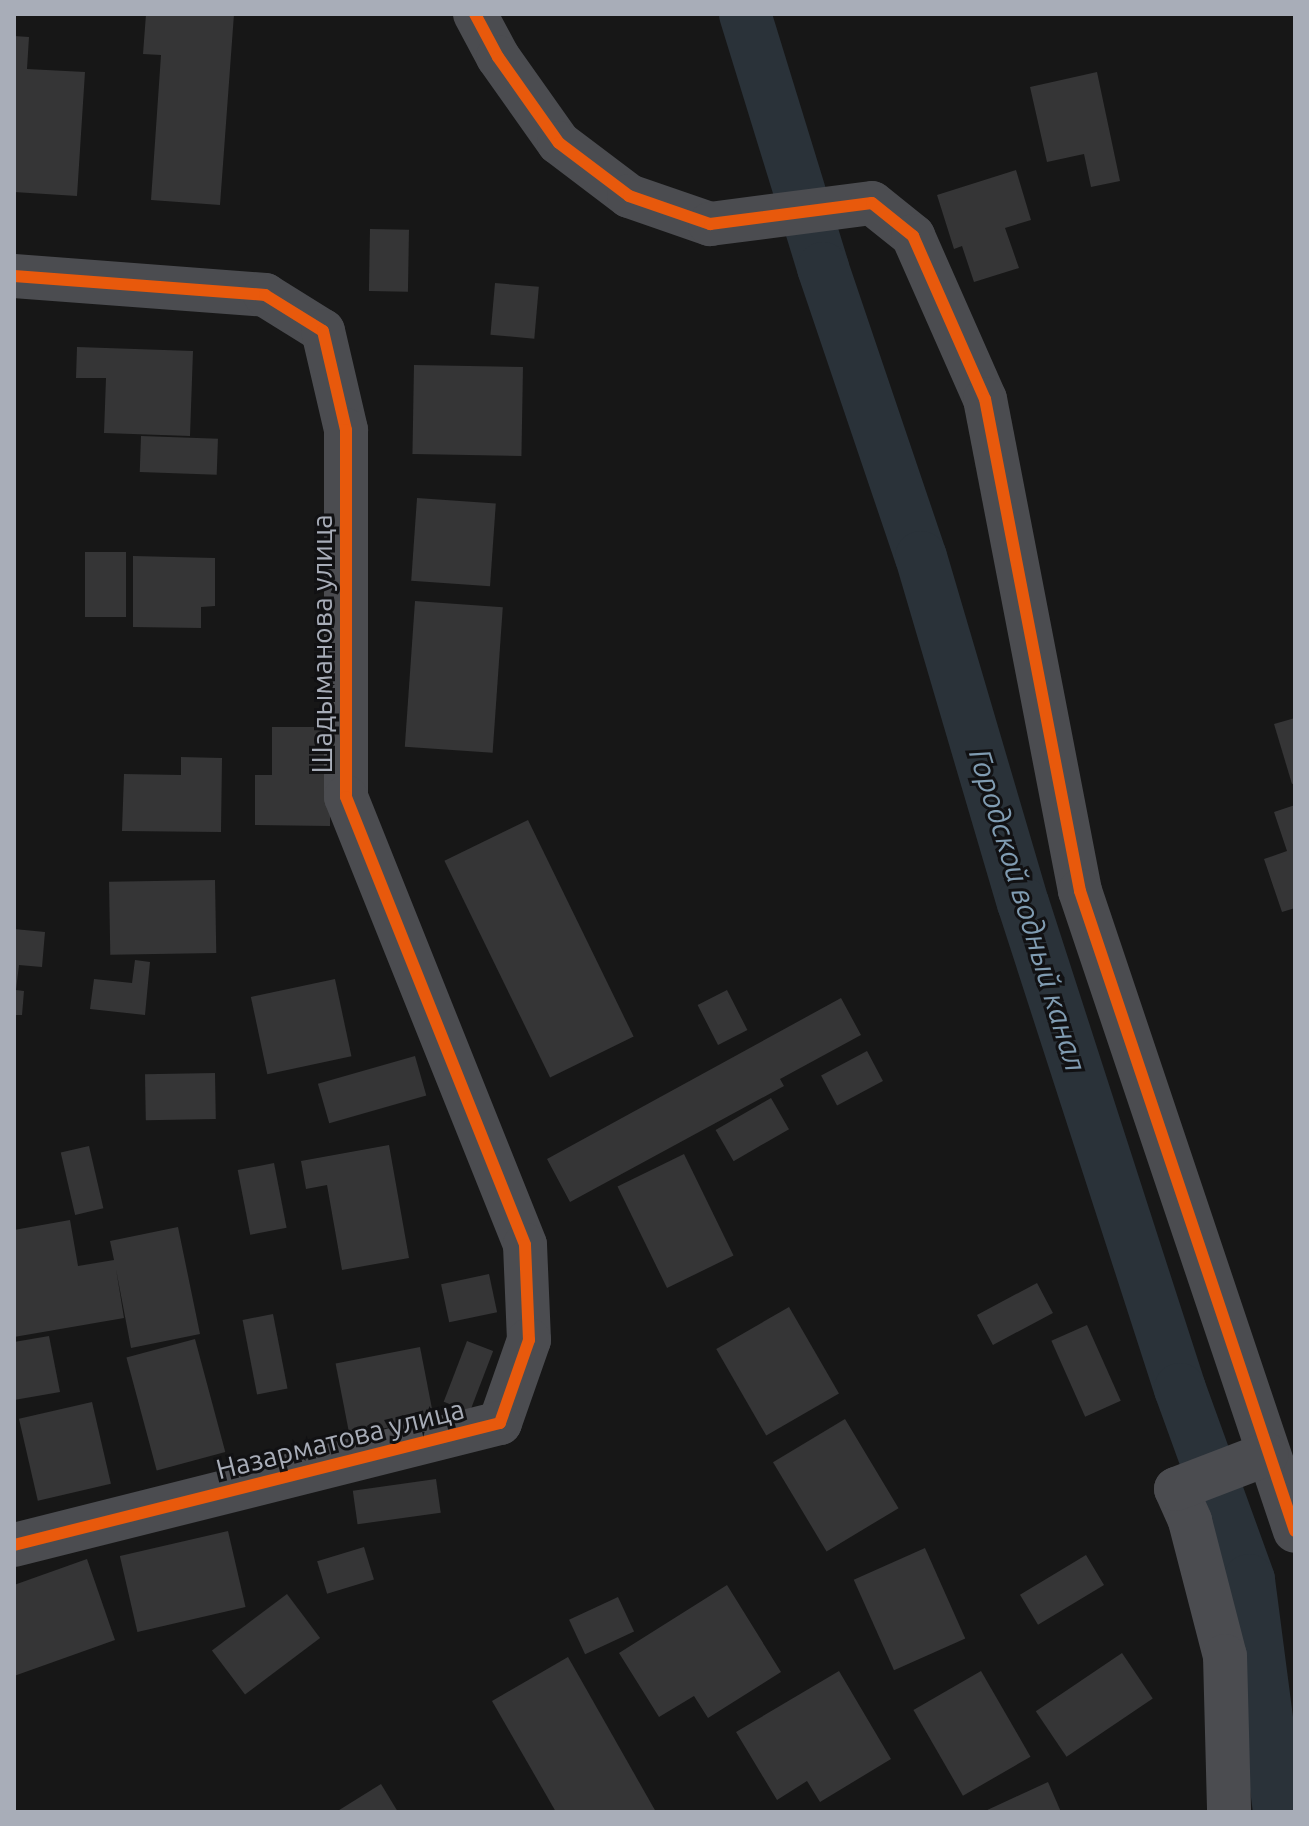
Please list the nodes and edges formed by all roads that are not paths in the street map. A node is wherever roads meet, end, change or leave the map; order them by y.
1 (475, 14) edge
2 (14, 276) edge
3 (525, 1245) joint
4 (1267, 1454) junction
5 (1295, 1531) edge
6 (14, 1545) edge
7 (1229, 1812) edge

1 - 4 street
2 - 3 street, Шадыманова улица
3 - 6 street, Назарматова улица
4 - 5 street
4 - 7 street

